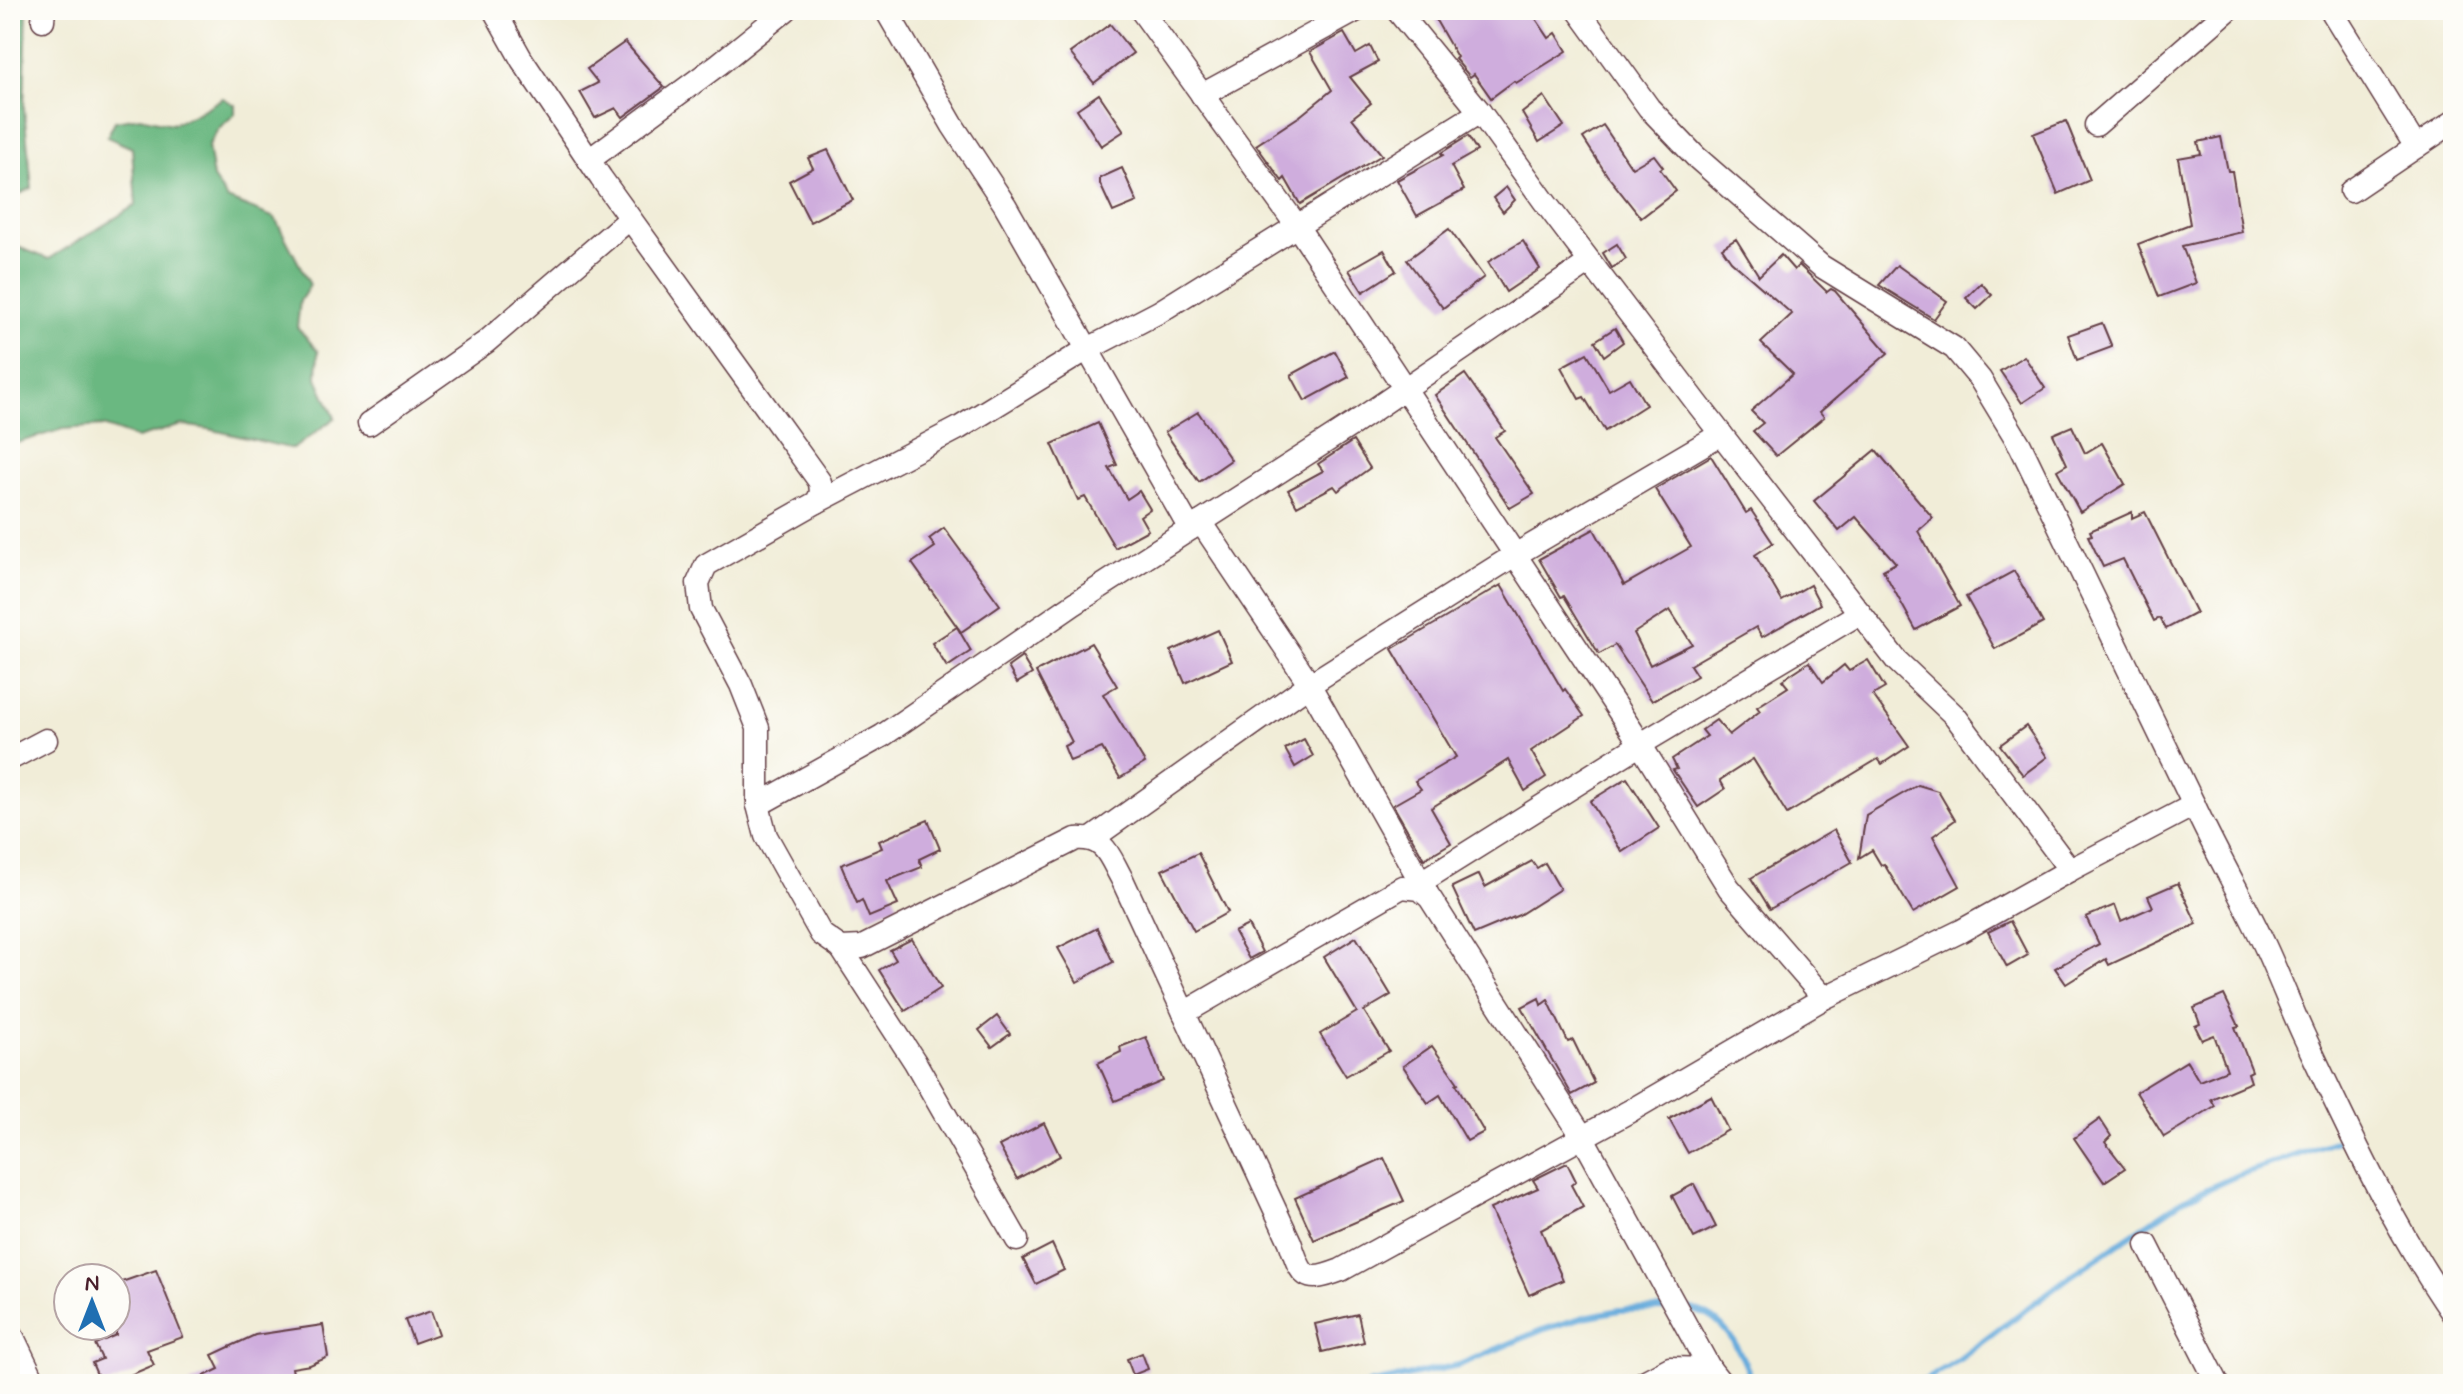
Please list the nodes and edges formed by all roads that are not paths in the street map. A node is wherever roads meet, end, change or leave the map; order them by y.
1 (494, 10) edge
2 (786, 10) edge
3 (886, 10) edge
4 (1141, 10) edge
5 (1357, 10) edge
6 (1397, 10) edge
7 (1578, 10) edge
8 (2228, 10) edge
9 (2331, 10) edge
10 (1202, 95) junction
11 (1480, 112) junction
12 (2453, 122) edge
13 (2096, 125) dead end
14 (2416, 147) junction
15 (589, 160) junction
16 (2351, 191) dead end
17 (629, 219) junction
18 (1297, 226) junction
19 (1590, 262) junction
20 (1086, 350) junction
21 (1405, 389) junction
22 (369, 424) dead end
23 (1721, 434) junction
24 (817, 502) junction
25 (1196, 526) junction
26 (1515, 555) junction
27 (1860, 613) junction
28 (1310, 685) junction
29 (46, 740) dead end
30 (1641, 744) junction
31 (10, 759) edge
32 (758, 805) junction
33 (2194, 805) junction
34 (1093, 838) junction
35 (2070, 870) junction
36 (1425, 890) junction
37 (841, 948) junction
38 (1824, 998) junction
39 (1184, 1013) junction
40 (1582, 1136) junction
41 (1017, 1240) dead end
42 (2147, 1245) dead end
43 (2453, 1314) edge
44 (10, 1340) edge
45 (1716, 1377) edge
46 (31, 1384) edge
47 (1640, 1384) edge
48 (2218, 1384) edge

1 - 15 street
2 - 15 street
3 - 20 street
4 - 10 street
5 - 10 street
6 - 11 street
7 - 33 street
8 - 13 street
9 - 14 street
10 - 18 street
11 - 18 street
11 - 19 street
12 - 14 street
14 - 16 street
15 - 17 street
17 - 22 street
17 - 24 street
18 - 20 street
18 - 21 street
19 - 21 street
19 - 23 street
20 - 24 street
20 - 25 street
21 - 25 street
21 - 26 street
23 - 26 street
23 - 27 street
24 - 32 street
25 - 28 street
25 - 32 street
26 - 28 street
26 - 30 street
27 - 30 street
27 - 35 street
28 - 34 street
28 - 36 street
29 - 31 street
30 - 36 street
30 - 38 street
32 - 37 street
33 - 35 street
33 - 43 street
34 - 37 street
34 - 39 street
35 - 38 street
36 - 39 street
36 - 40 street
37 - 41 street
38 - 40 street
39 - 40 street
40 - 45 street
42 - 48 street
44 - 46 main road
45 - 47 street

